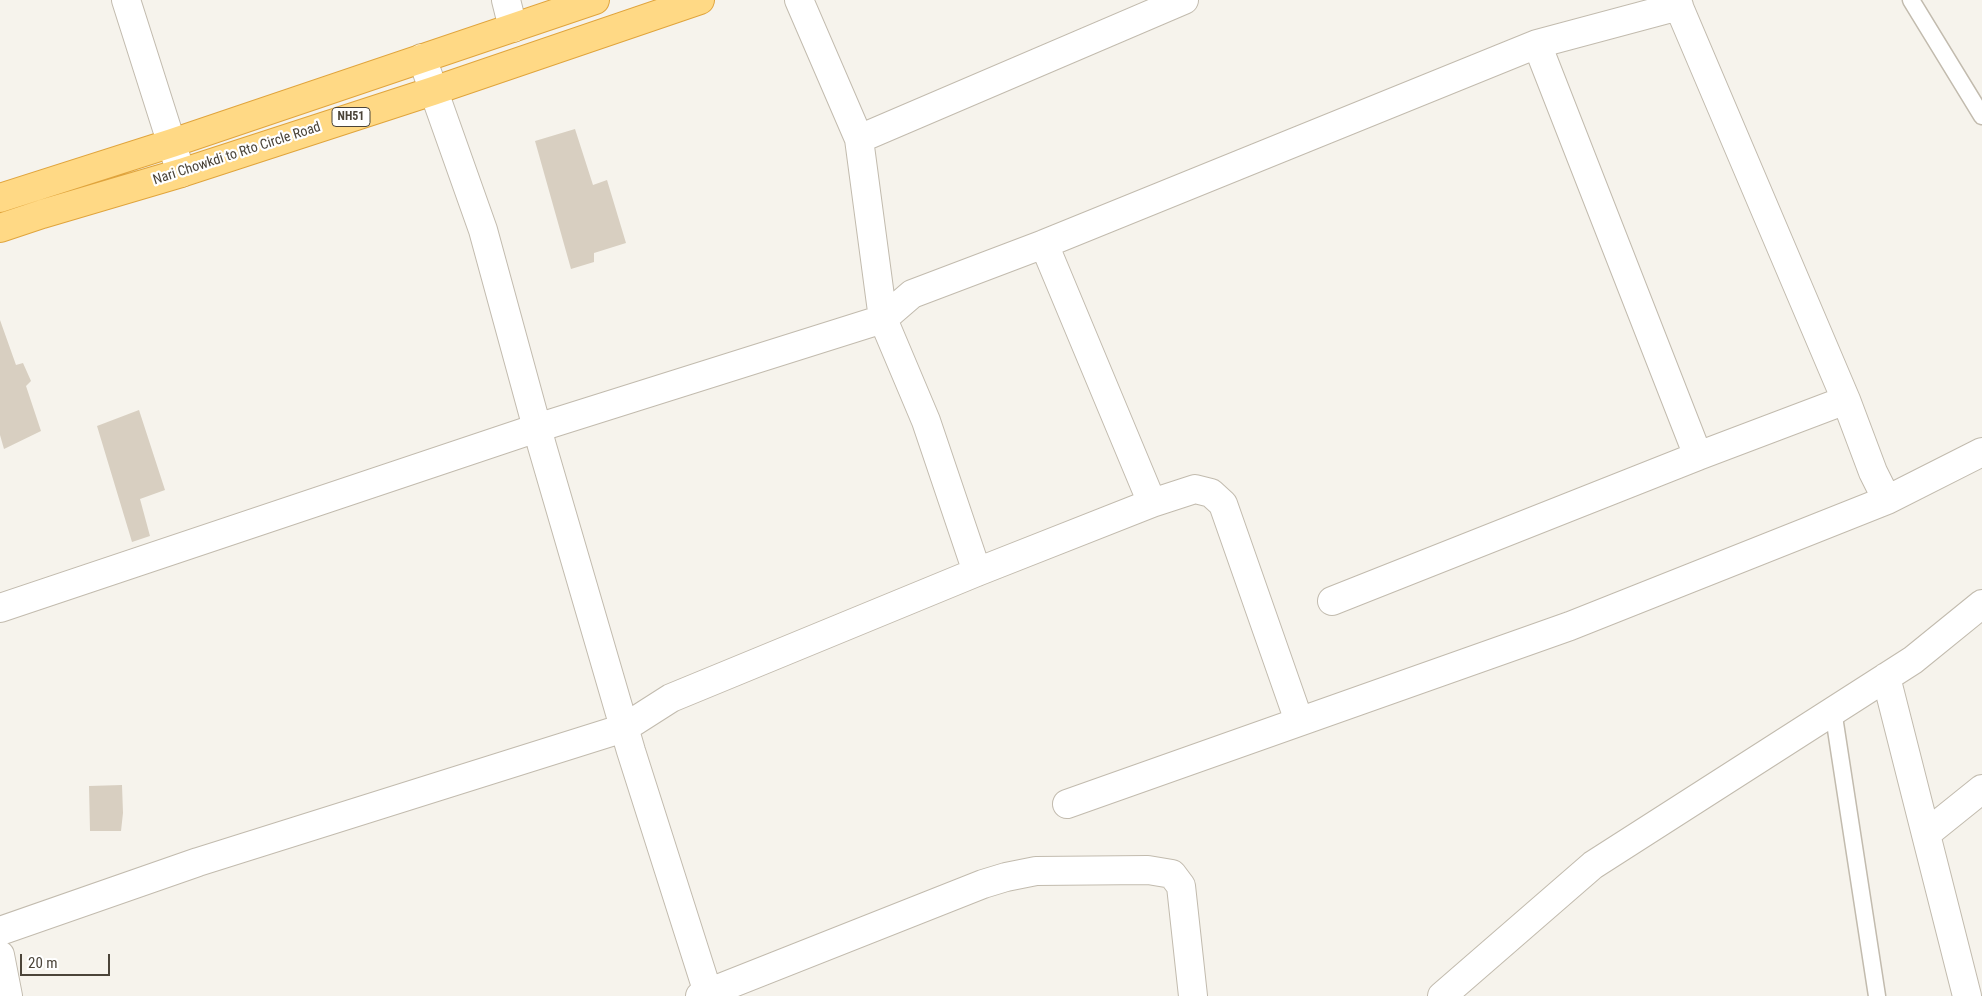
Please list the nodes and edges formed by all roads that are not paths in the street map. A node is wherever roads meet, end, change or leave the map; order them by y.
1 (126, 0) edge
2 (506, 0) edge
3 (595, 0) edge
4 (700, 0) edge
5 (799, 0) edge
6 (1184, 0) edge
7 (1911, 0) edge
8 (1678, 3) edge
9 (512, 28) junction
10 (1537, 44) junction
11 (422, 58) junction
12 (433, 91) junction
13 (1982, 116) edge
14 (859, 139) junction
15 (172, 143) junction
16 (181, 173) junction
17 (0, 198) edge
18 (0, 228) edge
19 (1044, 244) junction
20 (883, 319) junction
21 (1846, 400) junction
22 (537, 428) junction
23 (1982, 452) edge
24 (1698, 456) junction
25 (1887, 500) junction
26 (1152, 503) junction
27 (976, 572) junction
28 (1332, 602) dead end
29 (1982, 604) edge
30 (0, 608) edge
31 (1886, 677) junction
32 (1833, 710) junction
33 (1299, 721) junction
34 (624, 728) junction
35 (1982, 789) edge
36 (1067, 804) dead end
37 (1926, 834) junction
38 (0, 931) edge
39 (0, 955) edge
40 (706, 995) edge
41 (8, 996) edge
42 (1193, 996) edge
43 (1442, 996) edge
44 (1877, 996) edge
45 (1967, 996) edge

1 - 15 street
2 - 9 street
3 - 9 highway, NH51
4 - 12 highway, Nari Chowkdi to Rto Circle Road / NH51
5 - 14 street
6 - 14 street
7 - 13 lane
8 - 10 street
8 - 21 street
9 - 11 highway, NH51
10 - 19 street
10 - 24 street
11 - 12 street
11 - 15 highway, NH51
12 - 16 highway, Nari Chowkdi to Rto Circle Road / NH51
12 - 22 street
14 - 20 street
15 - 16 street
15 - 17 highway, NH51
16 - 18 highway, Nari Chowkdi to Rto Circle Road / NH51
19 - 20 street
19 - 26 street
20 - 22 street
20 - 27 street
21 - 24 street
21 - 25 street
22 - 30 street
22 - 34 street
23 - 25 street
24 - 28 street
25 - 33 street
26 - 27 street
26 - 33 street
27 - 34 street
29 - 31 street
31 - 32 street
31 - 37 street
32 - 43 street
32 - 44 lane
33 - 36 street
34 - 38 street
34 - 40 street
35 - 37 street
37 - 45 street
39 - 41 street
40 - 42 street

